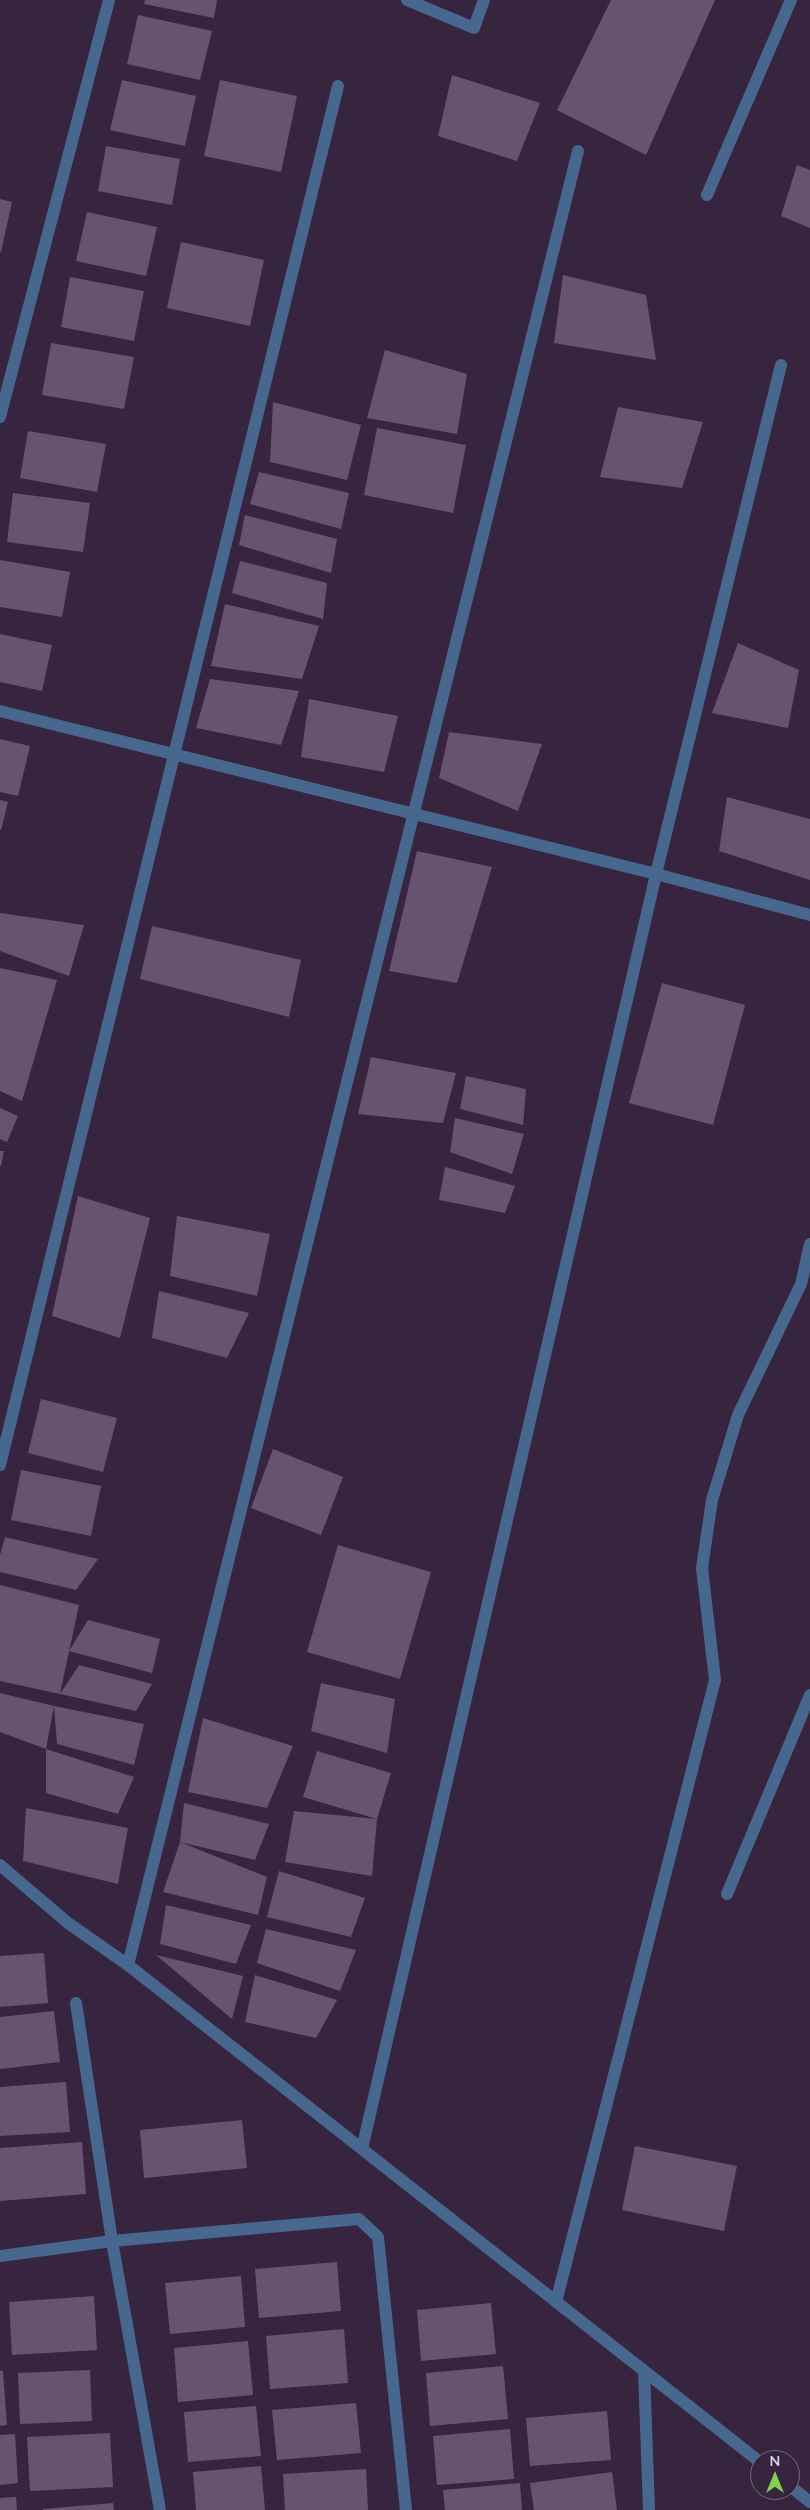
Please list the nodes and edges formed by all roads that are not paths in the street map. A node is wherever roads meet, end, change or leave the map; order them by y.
1 (109, 0) edge
2 (407, 0) edge
3 (484, 0) edge
4 (791, 0) edge
5 (338, 86) dead end
6 (578, 151) dead end
7 (708, 195) dead end
8 (781, 365) dead end
9 (0, 417) edge
10 (0, 711) edge
11 (174, 754) junction
12 (414, 814) junction
13 (656, 874) junction
14 (810, 915) edge
15 (810, 1244) edge
16 (0, 1465) edge
17 (810, 1695) edge
18 (0, 1866) edge
19 (728, 1894) dead end
20 (128, 1965) junction
21 (76, 2003) dead end
22 (362, 2149) junction
23 (112, 2241) junction
24 (0, 2256) edge
25 (556, 2302) junction
26 (644, 2371) junction
27 (750, 2454) edge
28 (800, 2494) edge
29 (810, 2502) edge
30 (160, 2510) edge
31 (406, 2510) edge
32 (649, 2510) edge

1 - 9 street
2 - 3 street
4 - 7 street
5 - 11 street
6 - 12 street
8 - 13 street
10 - 11 street
11 - 12 street
11 - 16 street
12 - 13 street
12 - 20 street
13 - 14 street
13 - 22 street
15 - 25 street
17 - 19 street
18 - 20 street
20 - 22 street
21 - 23 street
22 - 25 street
23 - 24 street
23 - 30 street
23 - 31 street
25 - 26 street
26 - 27 street
26 - 32 street
28 - 29 street

